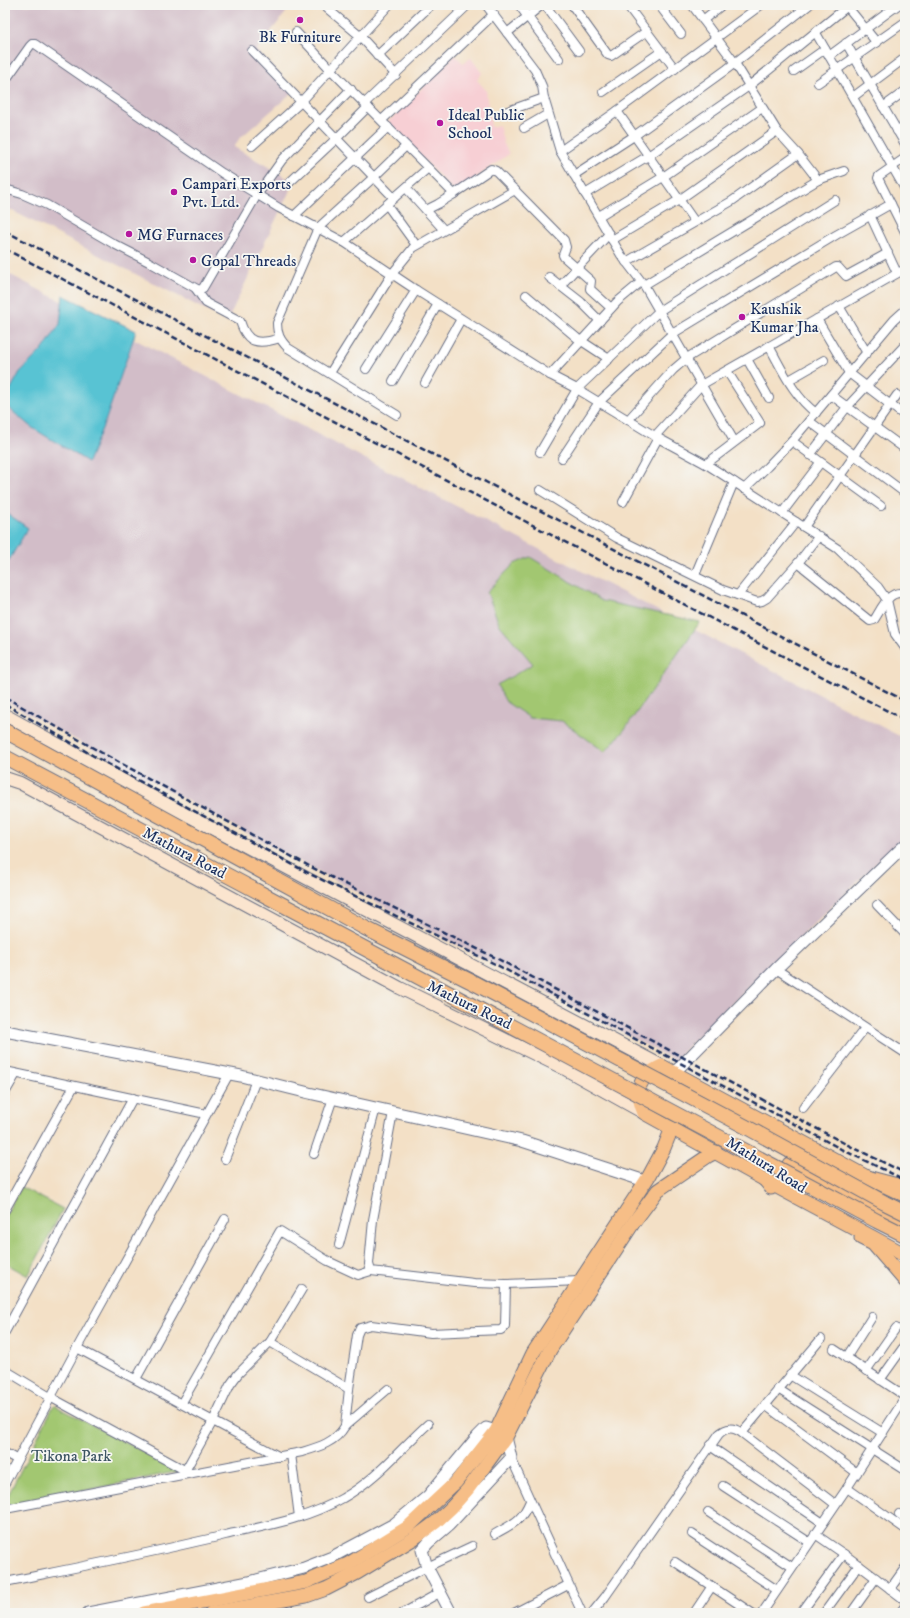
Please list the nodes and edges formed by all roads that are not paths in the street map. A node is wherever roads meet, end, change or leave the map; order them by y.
1 (323, 5) edge
2 (389, 5) edge
3 (431, 5) edge
4 (468, 5) edge
5 (486, 5) edge
6 (519, 5) edge
7 (542, 5) edge
8 (545, 5) edge
9 (572, 5) edge
10 (627, 5) edge
11 (659, 5) edge
12 (692, 5) edge
13 (722, 5) edge
14 (761, 5) edge
15 (809, 5) edge
16 (898, 5) edge
17 (847, 6) edge
18 (494, 14) junction
19 (527, 16) junction
20 (703, 20) junction
21 (905, 22) edge
22 (866, 28) junction
23 (647, 31) junction
24 (296, 32) dead end
25 (816, 32) junction
26 (507, 33) junction
27 (681, 34) dead end
28 (360, 36) junction
29 (717, 39) junction
30 (877, 42) junction
31 (846, 43) junction
32 (252, 51) dead end
33 (579, 51) dead end
34 (662, 51) junction
35 (827, 52) junction
36 (377, 56) junction
37 (854, 58) junction
38 (559, 59) dead end
39 (904, 62) edge
40 (735, 63) junction
41 (675, 69) junction
42 (331, 70) junction
43 (837, 70) junction
44 (794, 71) dead end
45 (396, 75) junction
46 (5, 81) edge
47 (818, 83) dead end
48 (870, 85) junction
49 (749, 86) junction
50 (351, 89) junction
51 (905, 91) edge
52 (603, 92) dead end
53 (853, 97) junction
54 (544, 98) junction
55 (301, 102) junction
56 (367, 105) junction
57 (883, 107) junction
58 (762, 108) junction
59 (617, 111) junction
60 (505, 112) dead end
61 (548, 114) junction
62 (320, 121) junction
63 (385, 124) junction
64 (905, 125) edge
65 (524, 128) dead end
66 (897, 130) junction
67 (777, 131) junction
68 (634, 136) junction
69 (337, 138) junction
70 (905, 144) edge
71 (252, 146) dead end
72 (406, 146) junction
73 (560, 151) junction
74 (798, 154) junction
75 (648, 156) junction
76 (355, 157) junction
77 (905, 158) edge
78 (894, 167) junction
79 (428, 168) junction
80 (844, 171) dead end
81 (574, 175) junction
82 (374, 177) junction
83 (663, 178) junction
84 (818, 180) junction
85 (290, 182) dead end
86 (406, 188) junction
87 (5, 189) edge
88 (905, 189) edge
89 (515, 190) junction
90 (257, 194) junction
91 (454, 194) junction
92 (585, 194) junction
93 (394, 198) junction
94 (679, 200) junction
95 (835, 200) dead end
96 (387, 204) junction
97 (891, 204) junction
98 (426, 210) junction
99 (870, 215) junction
100 (294, 216) junction
101 (599, 216) junction
102 (695, 222) junction
103 (318, 228) junction
104 (443, 229) junction
105 (905, 232) edge
106 (611, 237) junction
107 (344, 242) junction
108 (416, 245) junction
109 (888, 252) junction
110 (626, 262) junction
111 (577, 268) junction
112 (905, 269) edge
113 (897, 273) junction
114 (392, 274) junction
115 (549, 277) dead end
116 (642, 283) junction
117 (560, 286) junction
118 (196, 289) junction
119 (416, 290) junction
120 (526, 295) dead end
121 (438, 304) junction
122 (839, 306) junction
123 (611, 308) junction
124 (905, 310) edge
125 (659, 311) junction
126 (461, 319) junction
127 (818, 319) junction
128 (600, 320) junction
129 (672, 334) junction
130 (280, 338) junction
131 (582, 341) junction
132 (905, 345) edge
133 (769, 346) junction
134 (867, 353) junction
135 (687, 358) junction
136 (747, 358) junction
137 (609, 359) junction
138 (824, 360) dead end
139 (366, 369) dead end
140 (727, 371) junction
141 (330, 373) junction
142 (849, 373) junction
143 (550, 375) junction
144 (393, 380) dead end
145 (789, 380) junction
146 (425, 383) dead end
147 (701, 386) junction
148 (866, 386) junction
149 (577, 388) junction
150 (831, 395) junction
151 (897, 395) dead end
152 (768, 398) dead end
153 (599, 402) junction
154 (890, 405) junction
155 (847, 407) junction
156 (816, 413) junction
157 (396, 416) dead end
158 (905, 416) edge
159 (628, 420) junction
160 (809, 420) junction
161 (874, 427) junction
162 (826, 434) junction
163 (656, 437) junction
164 (734, 441) junction
165 (792, 441) junction
166 (905, 449) edge
167 (540, 452) dead end
168 (855, 454) junction
169 (810, 455) junction
170 (562, 458) dead end
171 (820, 463) junction
172 (706, 464) junction
173 (840, 477) junction
174 (734, 482) junction
175 (744, 489) junction
176 (540, 490) dead end
177 (905, 493) edge
178 (622, 502) dead end
179 (881, 506) dead end
180 (782, 513) junction
181 (796, 522) junction
182 (804, 527) junction
183 (819, 536) junction
184 (798, 563) junction
185 (694, 576) junction
186 (905, 594) edge
187 (738, 595) junction
188 (887, 600) junction
189 (905, 648) edge
190 (5, 715) edge
191 (5, 731) edge
192 (5, 757) edge
193 (5, 778) edge
194 (905, 845) edge
195 (877, 905) dead end
196 (905, 934) edge
197 (776, 969) junction
198 (865, 1028) junction
199 (5, 1031) edge
200 (905, 1053) edge
201 (662, 1066) junction
202 (5, 1071) edge
203 (674, 1073) junction
204 (16, 1074) junction
205 (228, 1074) junction
206 (256, 1080) junction
207 (74, 1086) junction
208 (5, 1093) edge
209 (133, 1098) junction
210 (333, 1098) junction
211 (376, 1108) junction
212 (803, 1108) dead end
213 (393, 1112) junction
214 (644, 1113) junction
215 (206, 1114) junction
216 (672, 1128) junction
217 (794, 1139) junction
218 (716, 1152) junction
219 (314, 1154) dead end
220 (225, 1159) dead end
221 (789, 1164) junction
222 (867, 1178) junction
223 (645, 1181) junction
224 (770, 1182) junction
225 (905, 1187) edge
226 (905, 1195) edge
227 (5, 1210) edge
228 (905, 1213) edge
229 (225, 1219) dead end
230 (905, 1224) edge
231 (905, 1235) edge
232 (339, 1245) dead end
233 (905, 1255) edge
234 (371, 1271) junction
235 (580, 1281) junction
236 (905, 1281) edge
237 (506, 1284) junction
238 (302, 1289) dead end
239 (872, 1317) dead end
240 (896, 1328) dead end
241 (5, 1332) edge
242 (821, 1339) dead end
243 (270, 1342) junction
244 (905, 1345) edge
245 (77, 1348) junction
246 (834, 1350) dead end
247 (846, 1358) junction
248 (5, 1370) edge
249 (866, 1371) junction
250 (790, 1375) junction
251 (136, 1379) junction
252 (880, 1380) junction
253 (349, 1389) junction
254 (388, 1389) dead end
255 (778, 1389) junction
256 (50, 1397) junction
257 (905, 1397) edge
258 (181, 1404) junction
259 (765, 1405) junction
260 (213, 1421) junction
261 (428, 1424) dead end
262 (345, 1426) junction
263 (883, 1432) junction
264 (742, 1433) junction
265 (501, 1434) junction
266 (710, 1446) junction
267 (872, 1450) junction
268 (5, 1453) edge
269 (291, 1454) junction
270 (280, 1457) junction
271 (511, 1458) junction
272 (16, 1459) junction
273 (905, 1470) edge
274 (188, 1472) junction
275 (857, 1473) junction
276 (5, 1483) edge
277 (723, 1486) dead end
278 (847, 1488) junction
279 (530, 1501) junction
280 (836, 1504) junction
281 (5, 1509) edge
282 (708, 1512) dead end
283 (299, 1517) junction
284 (822, 1523) junction
285 (905, 1529) edge
286 (495, 1534) dead end
287 (692, 1534) dead end
288 (815, 1534) junction
289 (809, 1542) junction
290 (472, 1546) dead end
291 (844, 1554) junction
292 (675, 1562) dead end
293 (858, 1565) junction
294 (427, 1567) junction
295 (792, 1567) junction
296 (905, 1568) edge
297 (876, 1578) junction
298 (5, 1582) edge
299 (568, 1586) junction
300 (712, 1586) junction
301 (890, 1589) junction
302 (777, 1590) junction
303 (223, 1592) junction
304 (441, 1592) junction
305 (368, 1598) dead end
306 (905, 1600) edge
307 (905, 1606) edge
308 (88, 1613) edge
309 (144, 1613) edge
310 (211, 1613) edge
311 (403, 1613) edge
312 (451, 1613) edge
313 (514, 1613) edge
314 (582, 1613) edge
315 (592, 1613) edge
316 (694, 1613) edge
317 (752, 1613) edge
318 (762, 1613) edge
319 (801, 1613) edge
320 (824, 1613) edge
321 (851, 1613) edge
322 (900, 1613) edge

1 - 28 street
2 - 28 street
3 - 36 street
4 - 45 street
5 - 18 street
6 - 19 street
7 - 19 street
8 - 33 street
9 - 23 street
10 - 23 street
11 - 27 street
12 - 20 street
13 - 20 street
14 - 29 street
15 - 40 street
16 - 22 street
17 - 22 street
17 - 25 street
18 - 26 street
18 - 63 street
19 - 26 street
19 - 38 street
20 - 29 street
21 - 30 street
22 - 30 street
22 - 31 street
23 - 34 street
24 - 42 street
25 - 35 street
25 - 49 street
26 - 54 street
28 - 36 street
28 - 42 street
29 - 40 street
29 - 41 street
30 - 37 street
31 - 35 street
31 - 37 street
32 - 55 street
34 - 41 street
34 - 52 street
35 - 43 street
35 - 44 street
36 - 45 street
37 - 43 street
37 - 48 street
39 - 48 street
40 - 49 street
40 - 68 street
41 - 59 street
42 - 50 street
42 - 55 street
43 - 47 street
43 - 53 street
45 - 56 street
46 - 90 street
48 - 53 street
48 - 57 street
49 - 58 street
49 - 75 street
50 - 56 street
50 - 62 street
51 - 57 street
53 - 78 street
54 - 60 street
54 - 61 street
55 - 62 street
55 - 71 street
56 - 63 street
56 - 69 street
57 - 66 street
58 - 67 street
58 - 83 street
59 - 68 street
59 - 73 street
61 - 65 street
61 - 73 street
62 - 69 street
62 - 90 street
63 - 72 street
63 - 76 street
64 - 66 street
66 - 70 street
67 - 74 street
67 - 94 street
68 - 75 street
68 - 81 street
69 - 76 street
69 - 85 street
72 - 79 street
72 - 82 street
73 - 81 street
74 - 84 street
74 - 102 street
75 - 83 street
75 - 92 street
76 - 82 street
76 - 100 street
77 - 78 street
78 - 88 street
78 - 97 street
79 - 86 street
79 - 91 street
80 - 84 street
81 - 92 street
82 - 93 street
82 - 103 street
83 - 94 street
83 - 101 street
84 - 116 street
86 - 93 street
86 - 98 street
87 - 118 street
89 - 91 street
89 - 104 street
89 - 111 street
90 - 100 street
90 - 118 street
91 - 98 street
92 - 101 street
93 - 96 street
94 - 102 street
94 - 106 street
95 - 125 street
96 - 107 street
96 - 108 street
97 - 99 street
97 - 105 street
98 - 104 street
99 - 109 street
99 - 129 street
100 - 103 street
101 - 106 street
102 - 110 street
103 - 107 street
103 - 130 street
104 - 108 street
106 - 110 street
106 - 111 street
107 - 114 street
108 - 114 street
109 - 113 street
109 - 135 street
110 - 116 street
111 - 117 street
111 - 123 street
112 - 113 street
113 - 122 street
114 - 119 street
114 - 141 street
115 - 117 street
116 - 123 street
116 - 125 street
117 - 128 street
118 - 130 street
119 - 121 street
119 - 139 street
120 - 131 street
121 - 126 street
121 - 144 street
122 - 127 street
122 - 134 street
123 - 128 street
124 - 134 street
125 - 129 street
125 - 137 street
126 - 143 street
126 - 146 street
127 - 133 street
127 - 142 street
128 - 131 street
129 - 135 street
129 - 153 street
130 - 141 street
131 - 137 street
131 - 143 street
132 - 148 street
133 - 136 street
133 - 145 street
134 - 142 street
135 - 147 street
135 - 159 street
136 - 140 street
136 - 152 street
137 - 149 street
138 - 145 street
140 - 147 street
140 - 164 street
141 - 157 street
142 - 148 street
142 - 150 street
143 - 149 street
145 - 156 street
147 - 163 street
147 - 164 street
148 - 154 street
148 - 155 street
149 - 153 street
149 - 167 street
150 - 155 street
150 - 156 street
151 - 154 street
153 - 159 street
153 - 170 street
154 - 158 street
154 - 161 street
155 - 161 street
155 - 162 street
156 - 160 street
159 - 163 street
160 - 162 street
160 - 165 street
161 - 166 street
161 - 168 street
162 - 168 street
162 - 169 street
163 - 172 street
163 - 178 street
164 - 172 street
165 - 169 street
165 - 175 street
168 - 173 street
168 - 177 street
169 - 171 street
171 - 173 street
171 - 180 street
172 - 174 street
173 - 179 street
173 - 182 street
174 - 175 street
174 - 185 street
175 - 180 street
176 - 185 street
180 - 181 street
181 - 182 street
181 - 187 street
182 - 183 street
183 - 184 street
183 - 188 street
184 - 187 street
184 - 188 street
185 - 187 street
186 - 188 street
188 - 189 street
190 - 201 main road, Mathura Road
191 - 228 highway, Mathura Road, bridge
192 - 231 highway, Mathura Road, bridge
193 - 214 main road, Mathura Road
194 - 197 street
195 - 196 street
197 - 198 street
197 - 203 street
198 - 200 street
198 - 212 street
199 - 205 street
201 - 203 main road, Mathura Road
201 - 214 main road
202 - 204 street
203 - 217 main road, Mathura Road
204 - 207 street
204 - 208 street
205 - 206 street
205 - 215 street
206 - 210 street
206 - 220 street
207 - 209 street
207 - 227 street
209 - 215 street
209 - 241 street
210 - 211 street
210 - 219 street
211 - 213 street
211 - 232 street
213 - 223 street
213 - 234 street
214 - 216 main road, Mathura Road
215 - 245 street
216 - 218 main road, Mathura Road
216 - 223 main road
217 - 221 main road
217 - 222 main road, Mathura Road
218 - 224 main road, Mathura Road
218 - 265 main road
221 - 224 main road
221 - 230 main road
222 - 225 main road, Mathura Road
222 - 226 highway
223 - 235 main road
224 - 233 highway
224 - 236 main road, Mathura Road
229 - 251 street
234 - 237 street
234 - 258 street
235 - 237 street
235 - 265 main road
237 - 253 street
238 - 243 street
239 - 247 street
240 - 249 street
242 - 250 street
243 - 253 street
243 - 260 street
244 - 252 street
245 - 251 street
245 - 256 street
246 - 247 street
247 - 249 street
248 - 256 street
249 - 252 street
250 - 255 street
250 - 263 street
251 - 258 street
252 - 257 street
253 - 262 street
254 - 262 street
255 - 259 street
255 - 267 street
256 - 272 street
256 - 274 street
257 - 263 street
258 - 260 street
259 - 264 street
259 - 275 street
260 - 270 street
260 - 274 street
261 - 283 street
262 - 269 street
263 - 267 street
264 - 266 street
264 - 280 street
265 - 271 street
265 - 303 main road
265 - 310 main road
266 - 284 street
266 - 315 street
267 - 273 street
267 - 275 street
268 - 272 street
269 - 270 street
269 - 283 street
270 - 274 street
271 - 279 street
271 - 294 street
272 - 276 street
274 - 281 street
275 - 278 street
277 - 289 street
278 - 280 street
278 - 285 street
279 - 286 street
279 - 299 street
280 - 284 street
282 - 295 street
283 - 298 street
284 - 288 street
287 - 302 street
288 - 289 street
288 - 291 street
289 - 295 street
290 - 294 street
291 - 293 street
291 - 319 street
292 - 300 street
293 - 297 street
293 - 320 street
294 - 304 street
294 - 305 street
295 - 302 street
296 - 301 street
297 - 301 street
297 - 321 street
299 - 313 street
299 - 314 street
300 - 316 street
300 - 317 street
301 - 306 street
302 - 318 street
303 - 308 street
303 - 309 main road
304 - 311 street
304 - 312 street
307 - 322 street

